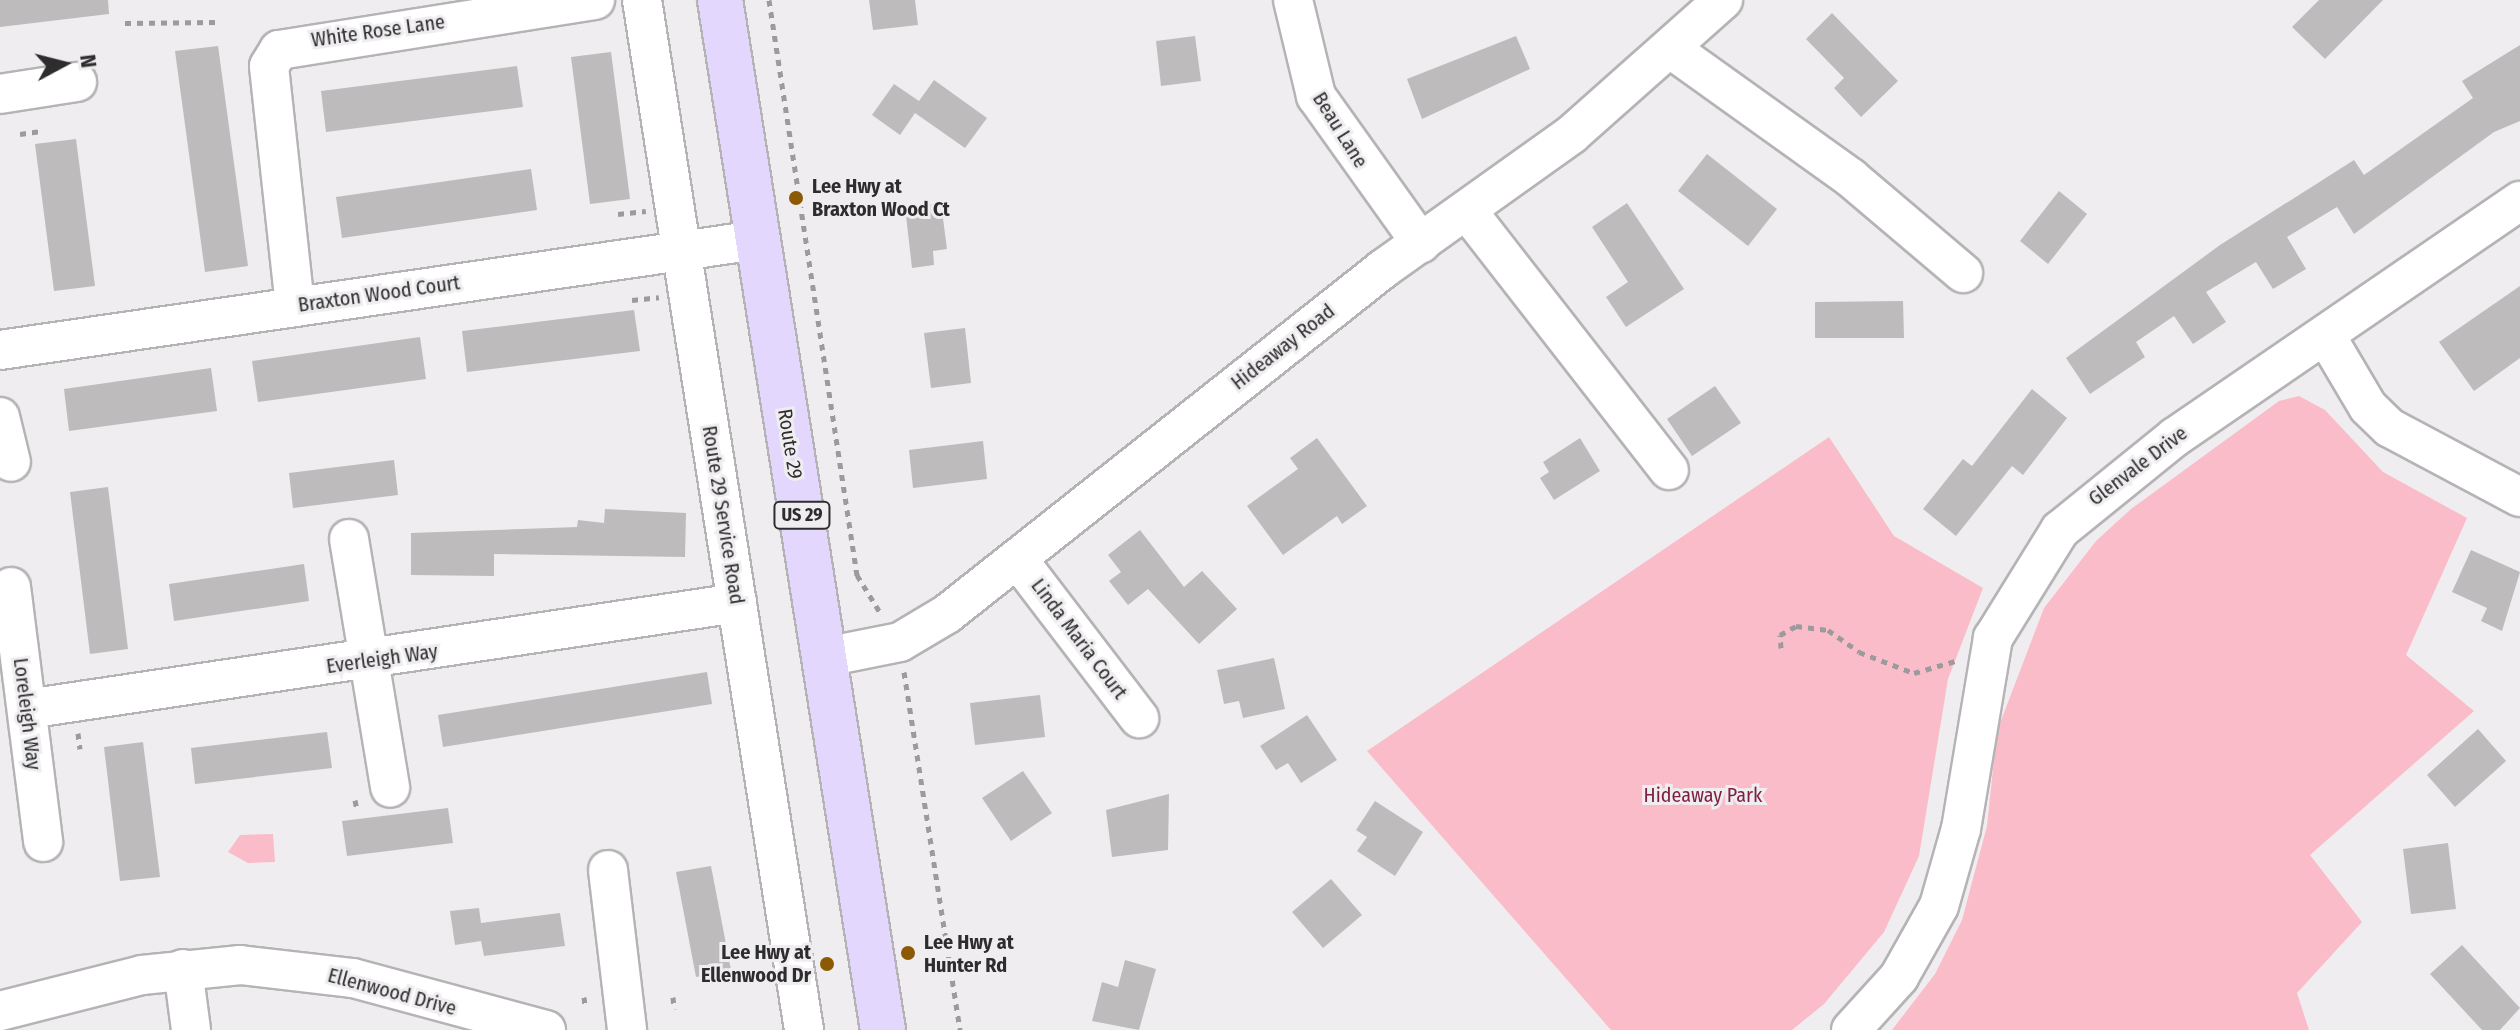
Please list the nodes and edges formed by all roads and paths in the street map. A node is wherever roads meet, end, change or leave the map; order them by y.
1 (595, 0) edge
2 (642, 0) edge
3 (720, 0) edge
4 (769, 0) edge
5 (1293, 0) edge
6 (1723, 0) edge
7 (217, 22) dead end
8 (125, 23) dead end
9 (1671, 49) junction
10 (77, 82) dead end
11 (0, 94) edge
12 (41, 131) dead end
13 (20, 134) dead end
14 (2520, 201) edge
15 (655, 209) dead end
16 (1468, 212) junction
17 (618, 214) dead end
18 (757, 240) junction
19 (1421, 243) junction
20 (681, 251) junction
21 (1963, 273) dead end
22 (667, 297) dead end
23 (632, 300) dead end
24 (295, 306) junction
25 (2326, 336) junction
26 (0, 350) edge
27 (0, 417) edge
28 (11, 462) dead end
29 (1669, 470) dead end
30 (2520, 497) edge
31 (349, 539) dead end
32 (1019, 561) junction
33 (11, 587) dead end
34 (737, 603) junction
35 (892, 644) junction
36 (1781, 648) dead end
37 (825, 657) junction
38 (372, 660) junction
39 (1960, 660) dead end
40 (27, 709) junction
41 (1139, 718) dead end
42 (77, 728) dead end
43 (80, 749) dead end
44 (373, 794) joint
45 (357, 810) dead end
46 (43, 842) dead end
47 (608, 870) dead end
48 (183, 969) junction
49 (584, 997) dead end
50 (673, 997) dead end
51 (585, 1005) dead end
52 (674, 1009) dead end
53 (0, 1011) edge
54 (191, 1030) edge
55 (546, 1030) edge
56 (627, 1030) edge
57 (804, 1030) edge
58 (883, 1030) edge
59 (960, 1030) edge
60 (1851, 1030) edge

1 - 24 street, White Rose Lane
2 - 20 street, Route 29 Service Road
3 - 18 main road, Route 29 / US 29
4 - 35 path
5 - 19 street, Beau Lane
6 - 9 street, Hideaway Road
7 - 8 path
9 - 16 street, Hideaway Road
9 - 21 street
10 - 11 street
12 - 13 path
14 - 25 street, Glenvale Drive
15 - 17 path
16 - 19 street, Hideaway Road
16 - 29 street
18 - 20 street, Braxton Wood Court
18 - 37 main road, Route 29 / US 29
19 - 32 street, Hideaway Road
20 - 24 street, Braxton Wood Court
20 - 34 street, Route 29 Service Road
22 - 23 path
24 - 26 street, Braxton Wood Court
25 - 30 street
25 - 60 street, Glenvale Drive
27 - 28 street
31 - 38 street
32 - 35 street, Hideaway Road
32 - 41 street, Linda Maria Court
33 - 40 street, Loreleigh Way
34 - 38 street, Everleigh Way
34 - 57 street, Route 29 Service Road
35 - 37 street, Hideaway Road
35 - 59 path
36 - 39 path
37 - 58 main road, Route 29 / US 29
38 - 40 street, Everleigh Way
38 - 44 street
40 - 46 street, Loreleigh Way
42 - 43 path
44 - 45 path
47 - 56 street
48 - 53 street, Ellenwood Drive
48 - 54 street
48 - 55 street, Ellenwood Drive
49 - 51 path
50 - 52 path

